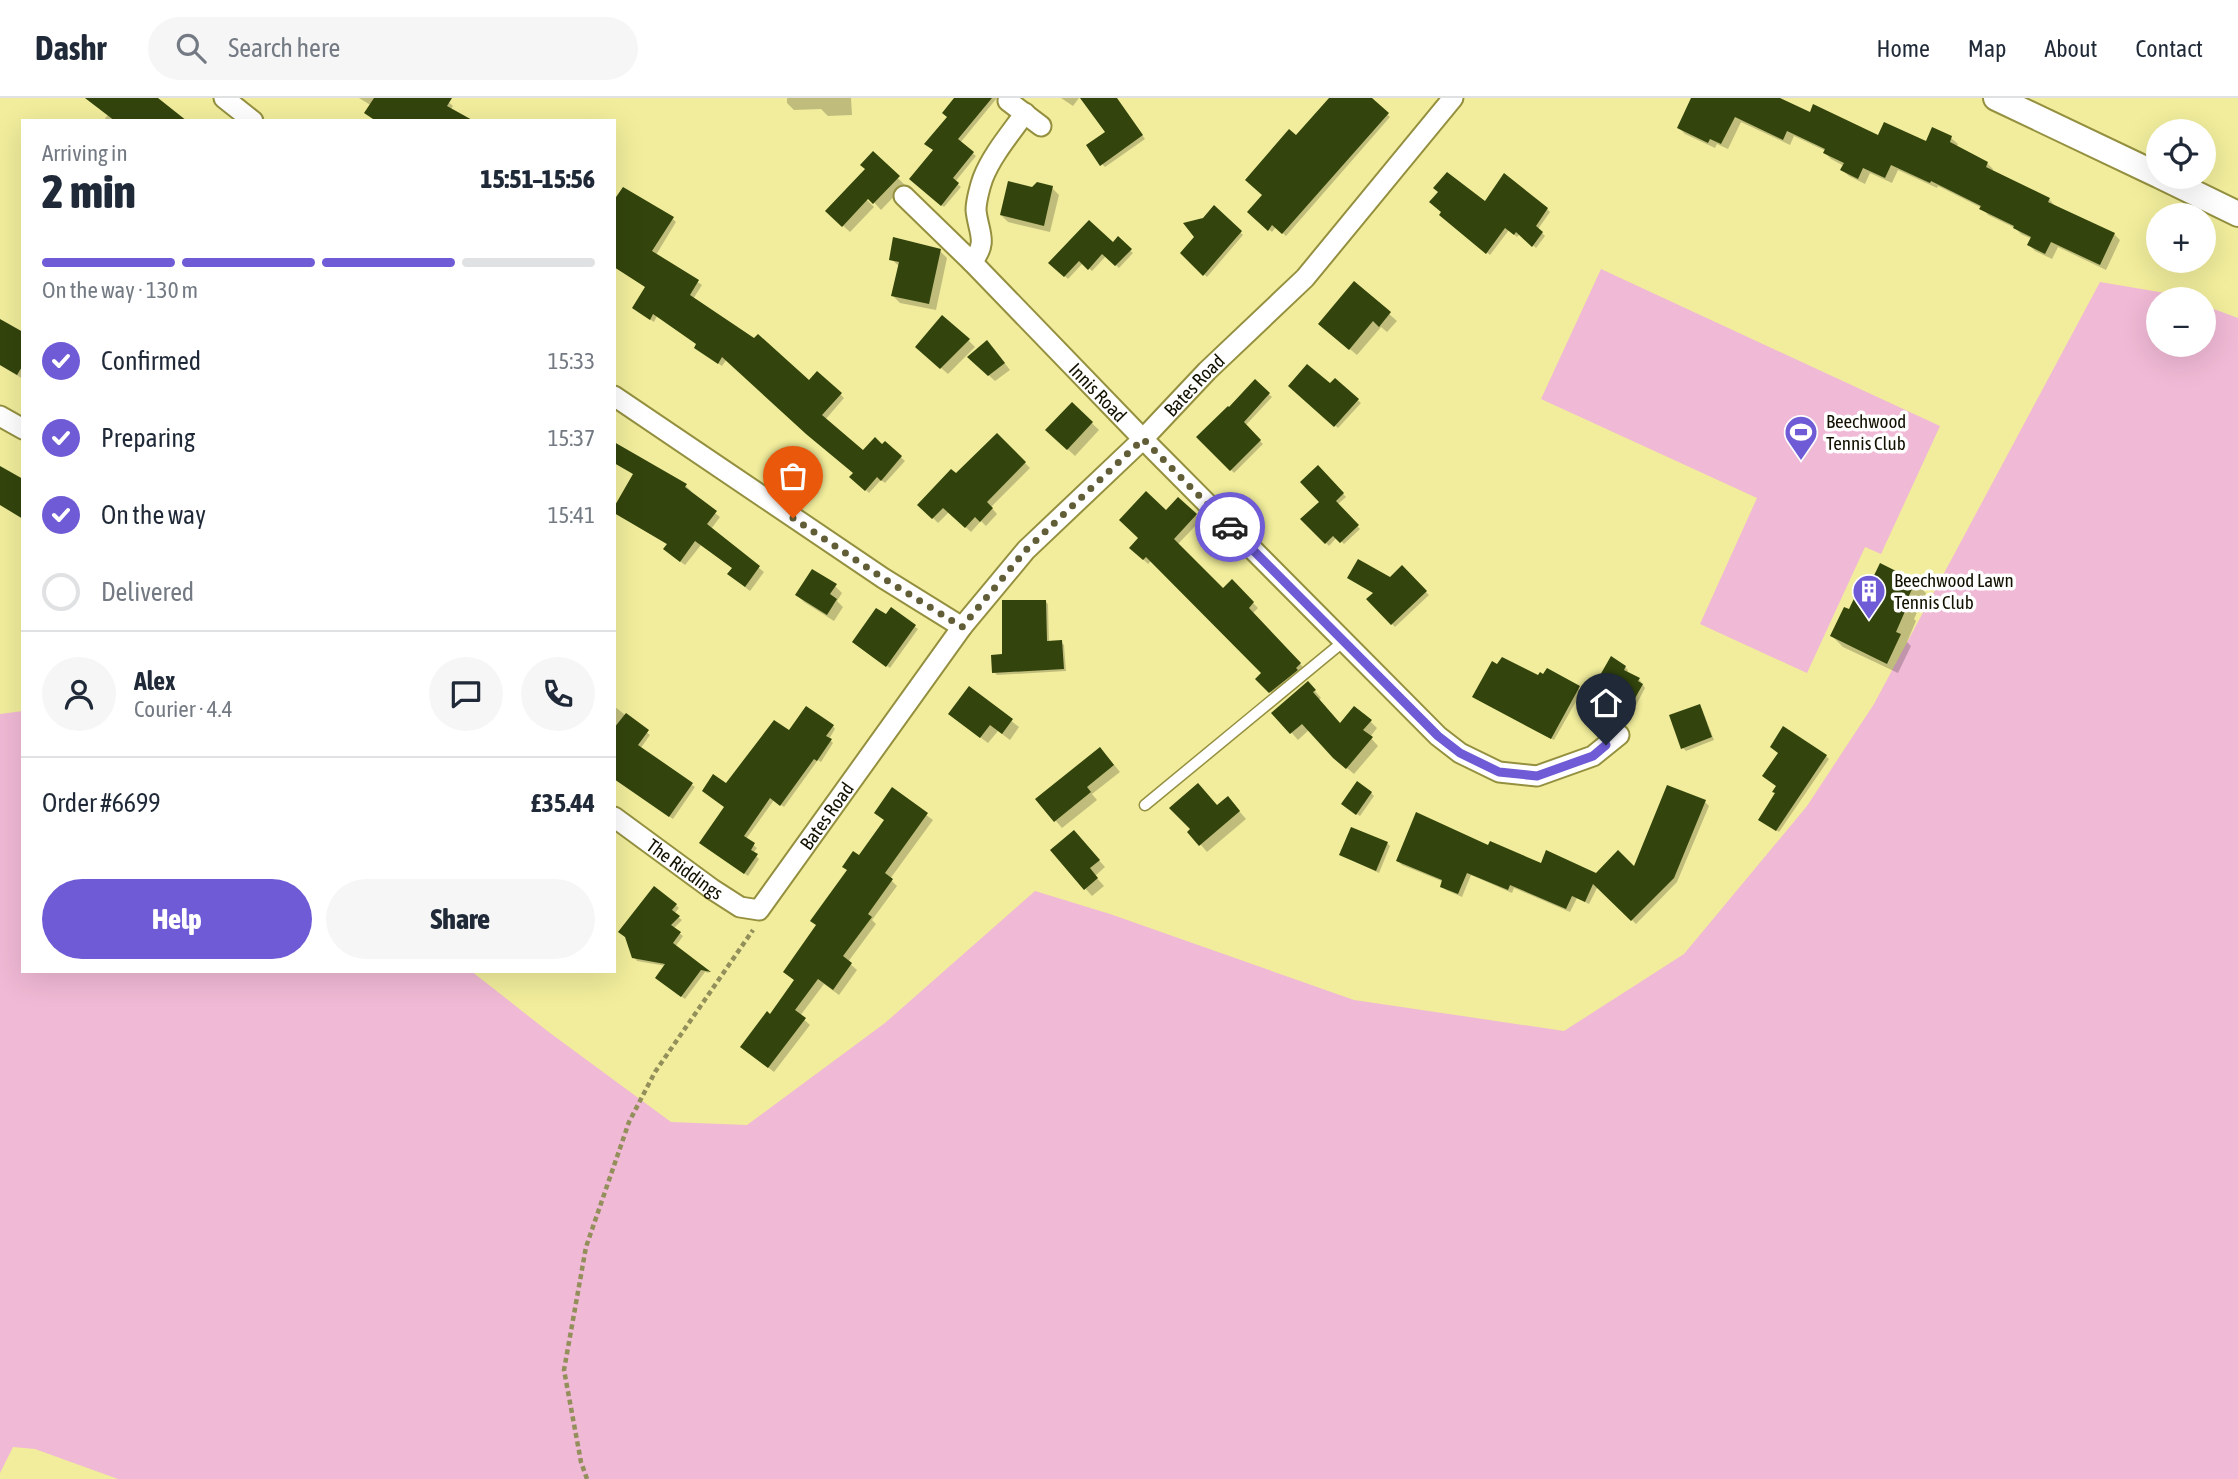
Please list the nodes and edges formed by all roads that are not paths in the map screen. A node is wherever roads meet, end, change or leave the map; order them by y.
1 (224, 98) edge
2 (1453, 98) edge
3 (1996, 98) edge
4 (1008, 101) dead end
5 (1025, 113) junction
6 (250, 119) edge
7 (1041, 126) dead end
8 (2146, 169) edge
9 (2187, 189) edge
10 (904, 197) dead end
11 (2238, 214) edge
12 (972, 262) junction
13 (616, 397) edge
14 (0, 416) edge
15 (21, 428) edge
16 (1143, 439) junction
17 (962, 627) junction
18 (1345, 640) junction
19 (1619, 735) dead end
20 (1145, 805) dead end
21 (616, 818) edge
22 (759, 910) joint

1 - 6 street
2 - 16 street, Bates Road
3 - 8 street
4 - 5 street
5 - 7 street
5 - 12 street
9 - 11 street
10 - 12 street, Innis Road
12 - 16 street, Innis Road
13 - 17 street
14 - 15 street
16 - 17 street, Bates Road
16 - 18 street, Innis Road
17 - 22 street, Bates Road
18 - 19 street, Innis Road
18 - 20 lane
21 - 22 street, The Riddings

